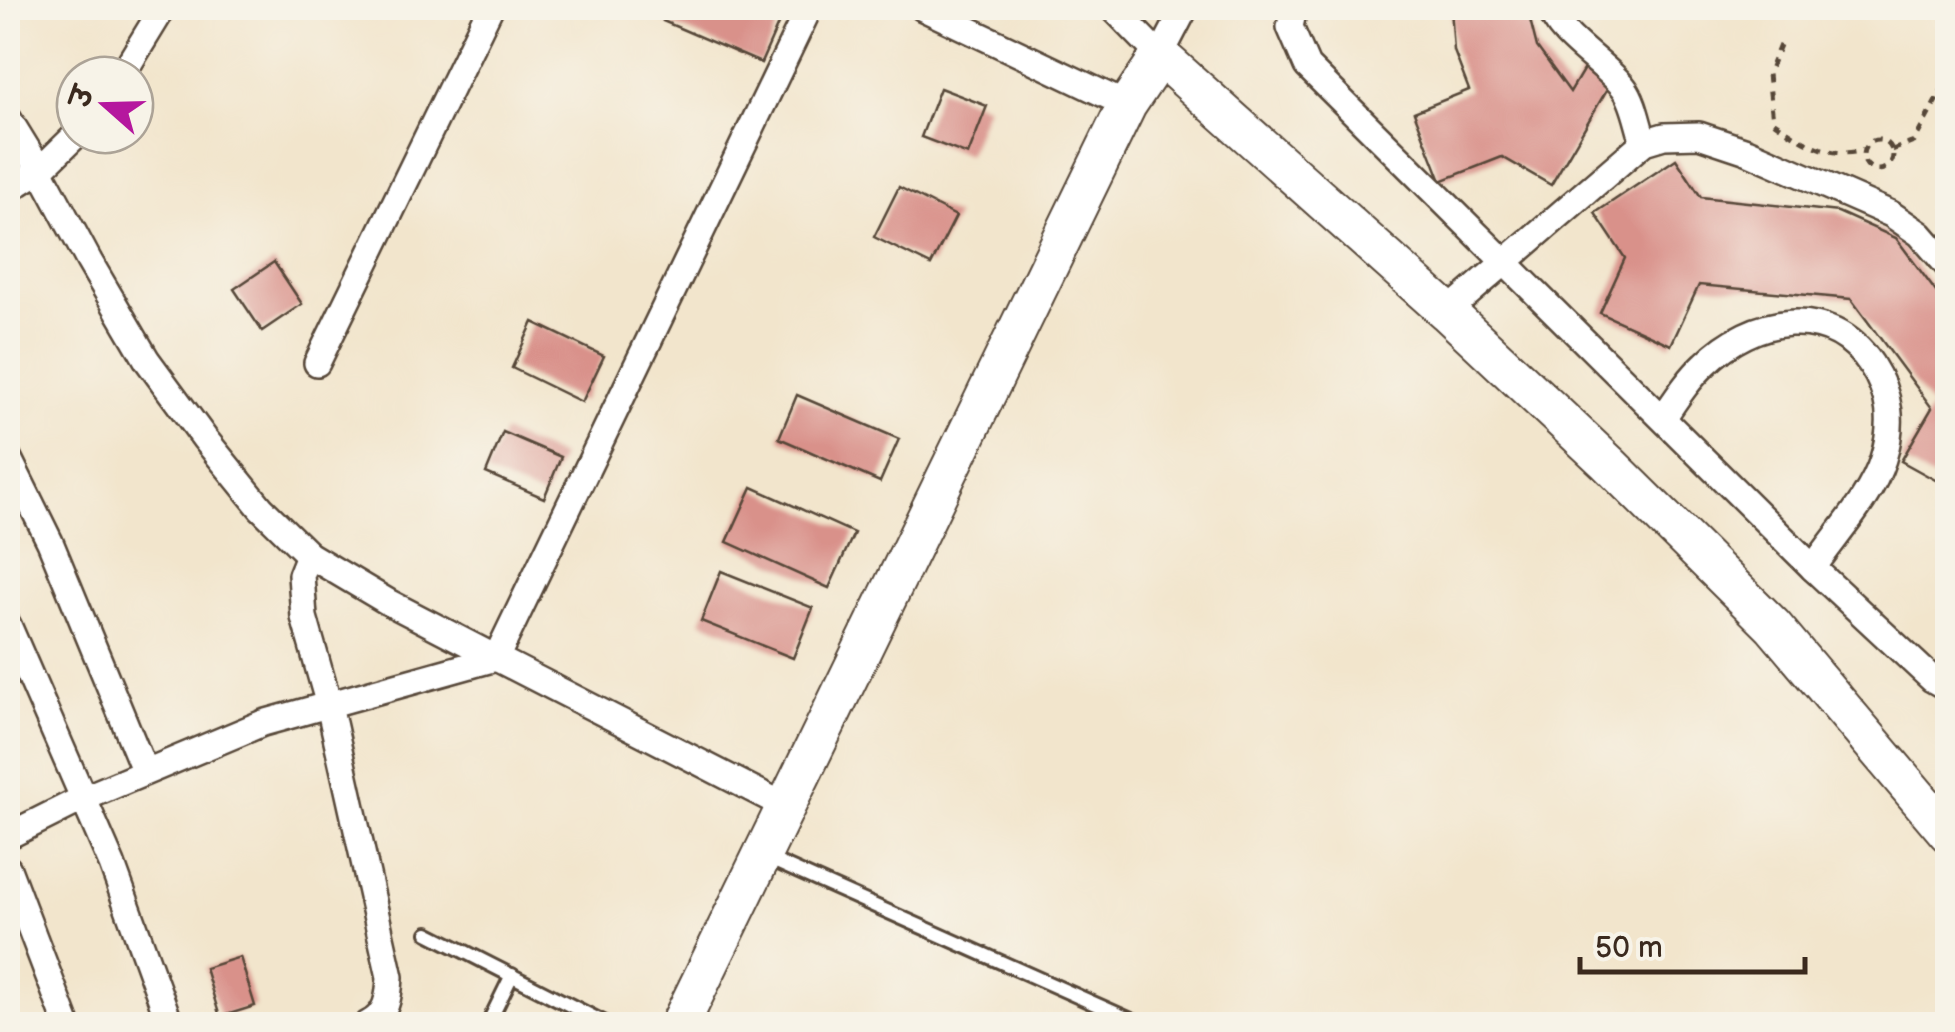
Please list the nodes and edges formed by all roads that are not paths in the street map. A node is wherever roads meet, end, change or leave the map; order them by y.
1 (163, 8) edge
2 (490, 8) edge
3 (809, 8) edge
4 (923, 8) edge
5 (1113, 8) edge
6 (1185, 8) edge
7 (1294, 8) edge
8 (1551, 8) edge
9 (134, 55) edge
10 (1160, 56) junction
11 (1126, 105) junction
12 (8, 118) edge
13 (1644, 142) junction
14 (55, 155) edge
15 (40, 170) junction
16 (8, 190) edge
17 (1506, 263) junction
18 (1948, 266) edge
19 (1446, 312) junction
20 (317, 363) dead end
21 (1663, 418) junction
22 (8, 457) edge
23 (309, 555) junction
24 (1812, 568) junction
25 (8, 625) edge
26 (496, 658) junction
27 (1948, 688) edge
28 (328, 705) junction
29 (145, 772) junction
30 (82, 799) junction
31 (785, 806) junction
32 (1948, 832) edge
33 (8, 836) edge
34 (762, 855) junction
35 (8, 869) edge
36 (428, 933) dead end
37 (512, 975) junction
38 (67, 1024) edge
39 (170, 1024) edge
40 (368, 1024) edge
41 (488, 1024) edge
42 (607, 1024) edge
43 (680, 1024) edge
44 (1140, 1024) edge

1 - 9 street
2 - 20 street
3 - 26 street
4 - 11 street
5 - 10 street
6 - 10 street
7 - 17 street
8 - 13 street
10 - 11 street
10 - 19 street
11 - 31 street
12 - 15 street
13 - 17 street
13 - 18 street
14 - 15 street
15 - 16 street
15 - 23 street
17 - 19 street
17 - 21 street
19 - 32 street
21 - 24 street
21 - 24 street
22 - 29 street
23 - 26 street
23 - 28 street
24 - 27 street
25 - 30 street
26 - 28 street
26 - 31 street
28 - 29 street
28 - 40 street
29 - 30 street
30 - 33 street
30 - 39 street
31 - 34 street
34 - 43 street
34 - 44 lane
35 - 38 street
36 - 37 lane
37 - 41 lane
37 - 42 lane

